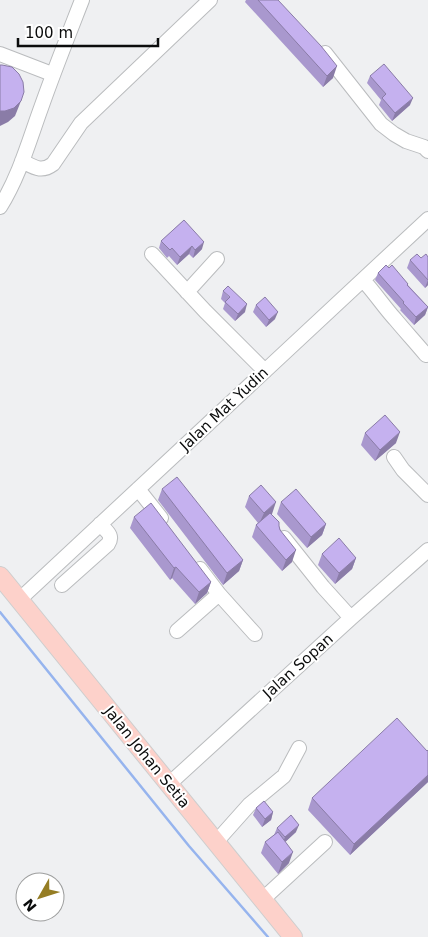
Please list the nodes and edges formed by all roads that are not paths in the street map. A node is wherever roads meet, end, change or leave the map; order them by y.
1 (82, 0) edge
2 (210, 0) edge
3 (318, 46) edge
4 (0, 54) edge
5 (52, 74) junction
6 (428, 151) edge
7 (22, 161) junction
8 (0, 207) edge
9 (428, 219) edge
10 (152, 254) dead end
11 (217, 259) dead end
12 (363, 280) junction
13 (187, 292) junction
14 (426, 355) dead end
15 (265, 371) junction
16 (394, 457) dead end
17 (138, 489) junction
18 (428, 495) edge
19 (100, 524) junction
20 (167, 526) edge
21 (282, 536) edge
22 (428, 550) edge
23 (190, 556) edge
24 (0, 576) edge
25 (62, 585) dead end
26 (219, 594) junction
27 (20, 600) junction
28 (351, 618) junction
29 (177, 631) dead end
30 (255, 634) dead end
31 (299, 748) dead end
32 (169, 784) junction
33 (216, 842) junction
34 (325, 842) dead end
35 (262, 899) junction
36 (293, 937) edge

1 - 5 street
2 - 7 street
3 - 6 street
4 - 5 street
5 - 7 street
7 - 8 street
9 - 12 street, Jalan Mat Yudin
10 - 13 street
11 - 13 street
12 - 14 street
12 - 15 street, Jalan Mat Yudin
13 - 15 street
15 - 17 street, Jalan Mat Yudin
16 - 18 street
17 - 19 street, Jalan Mat Yudin
17 - 20 street
19 - 25 street
19 - 27 street, Jalan Mat Yudin
21 - 28 street
22 - 28 street, Jalan Sopan
23 - 26 street
24 - 27 main road, Jalan Johan Setia
26 - 29 street
26 - 30 street
27 - 32 main road, Jalan Johan Setia
28 - 32 street, Jalan Sopan
31 - 33 street
32 - 33 main road, Jalan Johan Setia
33 - 35 main road, Jalan Johan Setia
34 - 35 street
35 - 36 main road, Jalan Johan Setia

